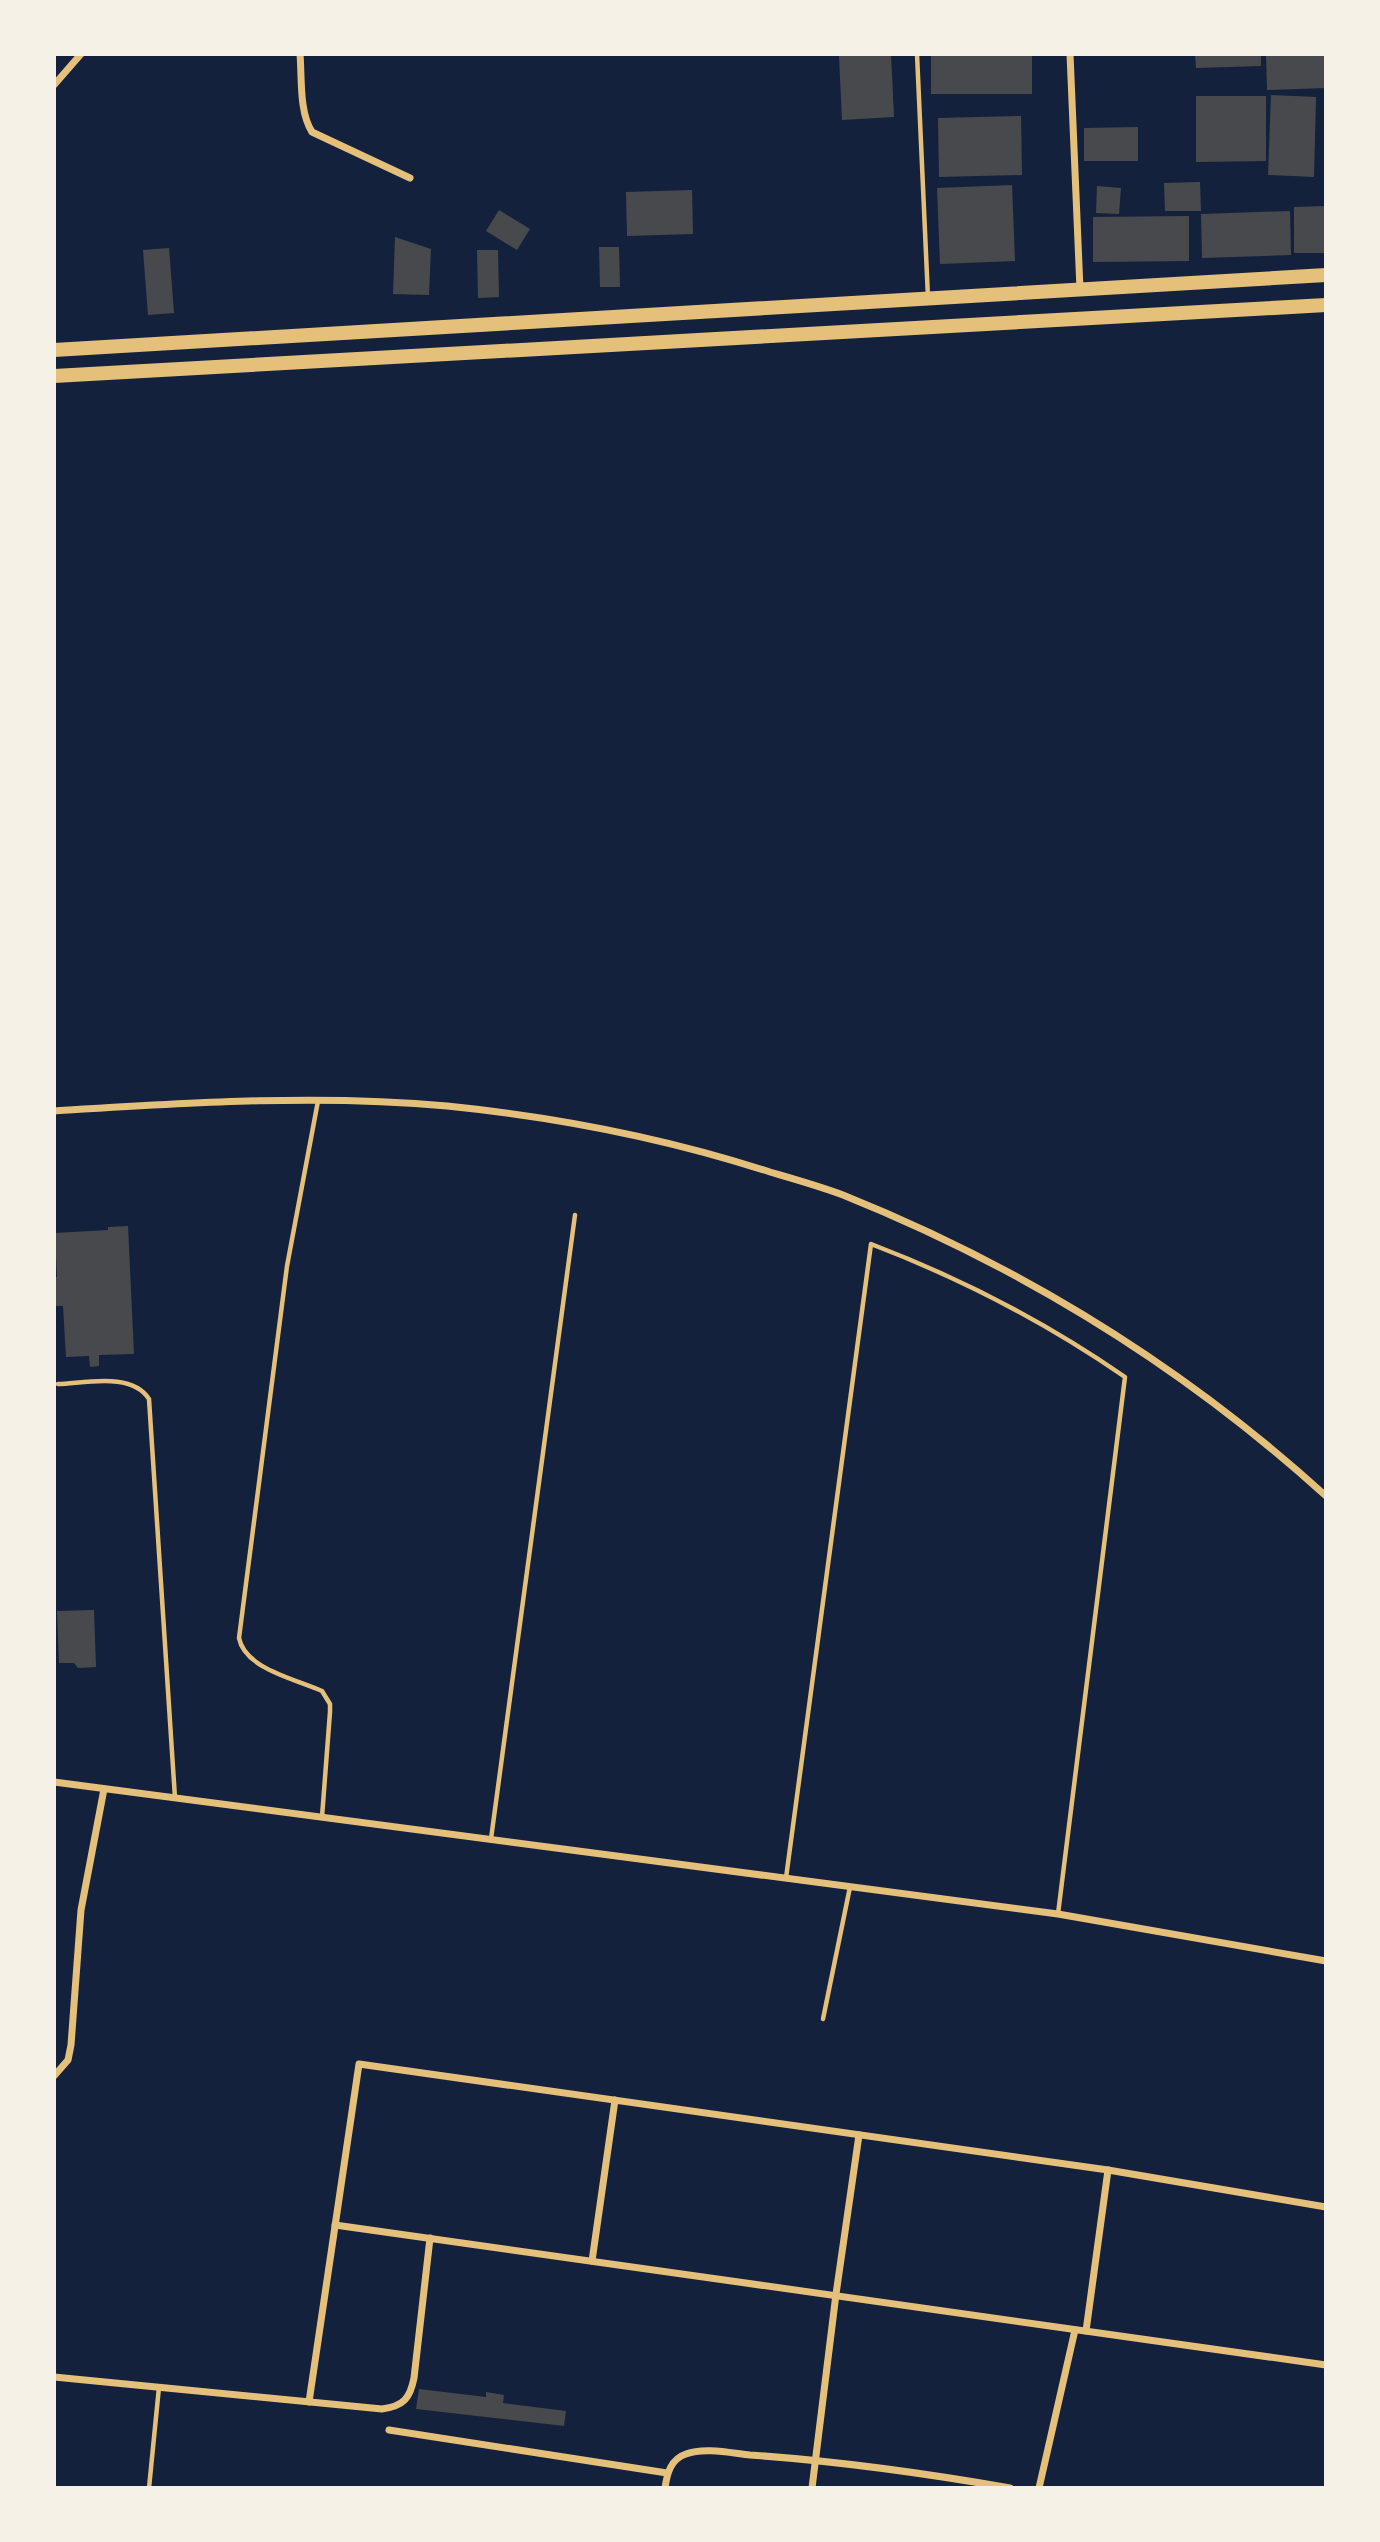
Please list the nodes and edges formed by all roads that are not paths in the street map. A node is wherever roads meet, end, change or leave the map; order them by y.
1 (81, 54) edge
2 (300, 54) edge
3 (917, 54) edge
4 (1070, 54) edge
5 (54, 85) edge
6 (410, 178) dead end
7 (1326, 275) edge
8 (1080, 289) junction
9 (929, 298) junction
10 (1326, 304) edge
11 (54, 351) edge
12 (54, 376) edge
13 (318, 1101) junction
14 (54, 1111) edge
15 (575, 1215) dead end
16 (58, 1384) dead end
17 (1326, 1496) edge
18 (54, 1782) edge
19 (104, 1789) junction
20 (175, 1798) junction
21 (322, 1818) junction
22 (491, 1840) junction
23 (786, 1879) junction
24 (850, 1887) junction
25 (1058, 1914) junction
26 (1326, 1961) edge
27 (823, 2019) dead end
28 (54, 2076) edge
29 (615, 2101) junction
30 (859, 2135) junction
31 (1108, 2170) junction
32 (1326, 2207) edge
33 (335, 2225) junction
34 (430, 2238) junction
35 (593, 2261) junction
36 (836, 2294) junction
37 (1075, 2330) junction
38 (1086, 2331) junction
39 (1326, 2365) edge
40 (54, 2377) edge
41 (159, 2387) junction
42 (309, 2403) junction
43 (389, 2430) dead end
44 (814, 2459) junction
45 (667, 2473) junction
46 (149, 2488) edge
47 (665, 2488) edge
48 (812, 2488) edge
49 (1010, 2488) edge
50 (1040, 2488) edge

1 - 5 street
2 - 6 street
3 - 9 lane
4 - 8 street
7 - 8 main road
8 - 9 main road
9 - 11 main road
10 - 12 main road
13 - 14 street
13 - 17 street
13 - 21 lane
15 - 22 lane
16 - 20 lane
18 - 19 street
19 - 20 street
19 - 28 street
20 - 21 street
21 - 22 street
22 - 23 street
23 - 24 street
23 - 25 lane
24 - 25 street
24 - 27 lane
25 - 26 street
29 - 30 street
29 - 33 street
29 - 35 street
30 - 31 street
30 - 36 street
31 - 32 street
31 - 38 street
33 - 34 street
33 - 42 street
34 - 35 street
34 - 42 street
35 - 36 street
36 - 37 street
36 - 44 street
37 - 38 street
37 - 50 street
38 - 39 street
40 - 41 street
41 - 42 street
41 - 46 lane
43 - 45 street
44 - 45 street
44 - 48 street
44 - 49 street
45 - 47 street

